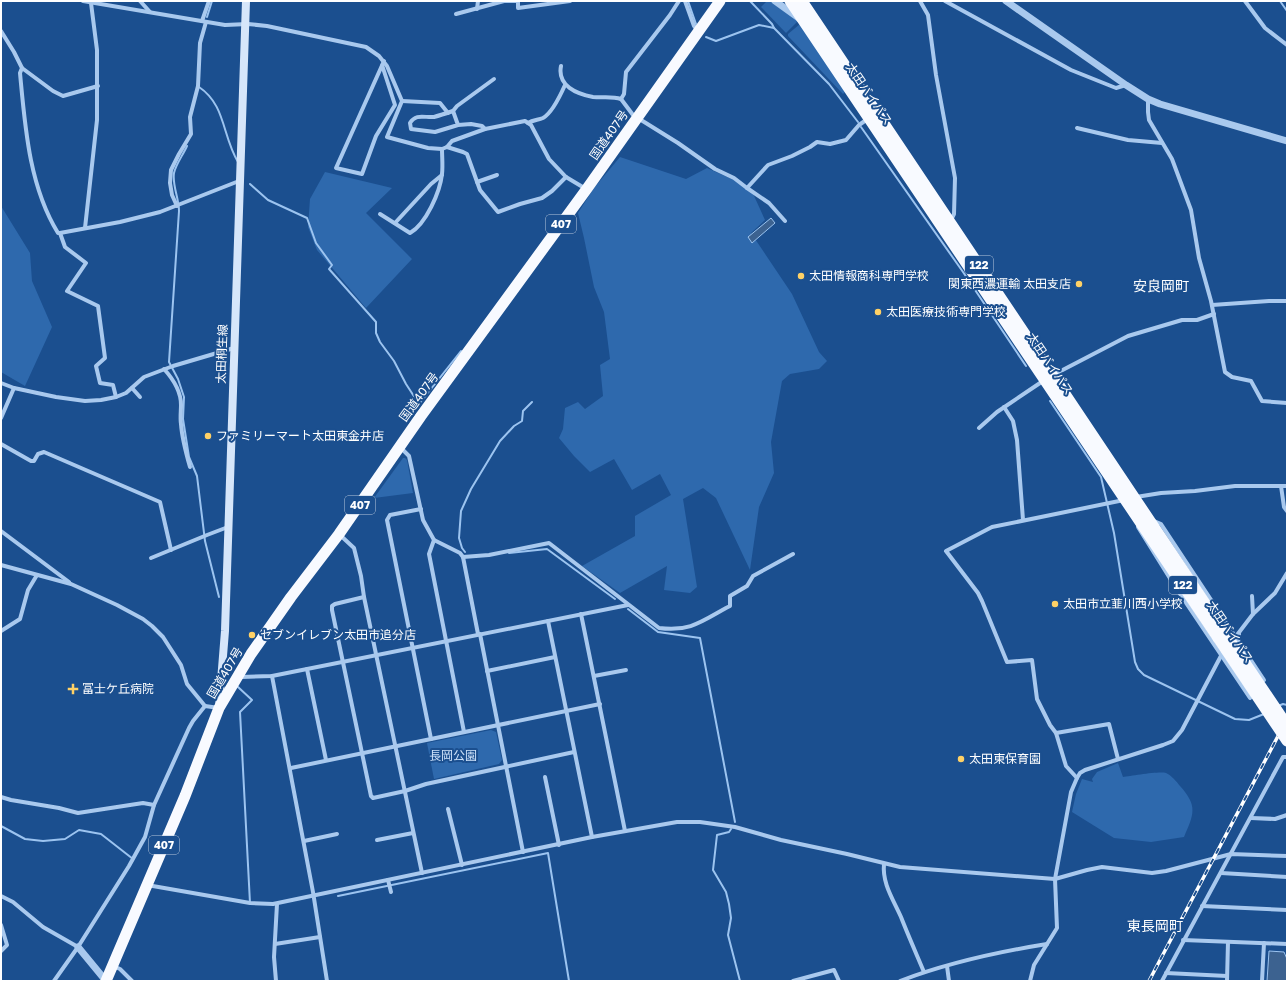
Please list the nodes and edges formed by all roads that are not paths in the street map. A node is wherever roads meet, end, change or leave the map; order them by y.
1 (83, 1) edge
2 (140, 1) edge
3 (209, 1) edge
4 (246, 1) edge
5 (478, 1) edge
6 (518, 1) edge
7 (570, 1) edge
8 (679, 1) edge
9 (686, 1) edge
10 (720, 1) edge
11 (775, 1) edge
12 (790, 1) edge
13 (802, 1) edge
14 (920, 1) edge
15 (945, 1) edge
16 (1006, 1) edge
17 (1245, 1) edge
18 (550, 2) edge
19 (91, 3) junction
20 (477, 9) junction
21 (150, 12) junction
22 (456, 14) dead end
23 (204, 21) junction
24 (805, 22) junction
25 (245, 24) junction
26 (698, 31) junction
27 (1, 32) edge
28 (1287, 45) edge
29 (383, 63) junction
30 (561, 66) dead end
31 (22, 68) junction
32 (494, 79) dead end
33 (566, 85) junction
34 (1126, 85) junction
35 (98, 86) junction
36 (621, 98) junction
37 (1148, 99) junction
38 (402, 101) junction
39 (453, 111) junction
40 (448, 113) junction
41 (637, 117) junction
42 (869, 118) junction
43 (528, 123) junction
44 (458, 125) junction
45 (1077, 128) dead end
46 (485, 129) junction
47 (1287, 141) edge
48 (1162, 143) junction
49 (444, 148) junction
50 (442, 175) junction
51 (497, 175) dead end
52 (566, 177) junction
53 (239, 181) junction
54 (477, 182) junction
55 (748, 188) junction
56 (586, 190) junction
57 (177, 206) junction
58 (380, 214) dead end
59 (785, 221) dead end
60 (950, 222) junction
61 (395, 223) junction
62 (85, 228) junction
63 (60, 233) junction
64 (1287, 301) edge
65 (1212, 305) junction
66 (1214, 314) junction
67 (234, 348) junction
68 (164, 369) junction
69 (1049, 377) junction
70 (1, 383) edge
71 (14, 388) junction
72 (132, 388) junction
73 (140, 397) dead end
74 (116, 398) junction
75 (1287, 403) edge
76 (1004, 407) junction
77 (1, 418) edge
78 (979, 428) dead end
79 (1, 444) edge
80 (400, 446) junction
81 (190, 467) dead end
82 (1281, 486) junction
83 (1287, 486) edge
84 (1130, 498) junction
85 (421, 509) junction
86 (1287, 511) edge
87 (1137, 517) junction
88 (1023, 520) junction
89 (229, 527) junction
90 (1, 531) edge
91 (339, 534) junction
92 (434, 540) junction
93 (171, 550) junction
94 (793, 554) dead end
95 (463, 557) junction
96 (151, 558) dead end
97 (1, 564) edge
98 (1287, 573) edge
99 (37, 575) junction
100 (71, 584) junction
101 (1252, 596) dead end
102 (364, 597) junction
103 (628, 604) junction
104 (581, 614) junction
105 (1253, 614) junction
106 (548, 621) junction
107 (1, 632) edge
108 (479, 634) junction
109 (1231, 636) junction
110 (446, 641) junction
111 (413, 648) junction
112 (1221, 654) junction
113 (377, 655) junction
114 (555, 657) junction
115 (342, 662) junction
116 (307, 669) junction
117 (626, 670) dead end
118 (487, 671) junction
119 (238, 676) junction
120 (272, 676) junction
121 (594, 676) junction
122 (1264, 680) dead end
123 (1250, 698) dead end
124 (600, 704) junction
125 (205, 706) junction
126 (219, 708) junction
127 (566, 711) junction
128 (498, 725) junction
129 (1287, 725) edge
130 (464, 732) junction
131 (1056, 733) junction
132 (431, 739) junction
133 (1287, 741) edge
134 (396, 746) junction
135 (574, 752) junction
136 (361, 753) junction
137 (1287, 757) edge
138 (1118, 759) junction
139 (326, 760) junction
140 (506, 766) junction
141 (291, 768) junction
142 (544, 778) dead end
143 (1077, 778) junction
144 (405, 791) junction
145 (1, 797) edge
146 (154, 805) junction
147 (448, 808) dead end
148 (1287, 815) edge
149 (1251, 818) junction
150 (625, 831) junction
151 (413, 833) junction
152 (337, 834) dead end
153 (592, 837) junction
154 (377, 840) dead end
155 (304, 841) junction
156 (558, 845) junction
157 (523, 852) junction
158 (1231, 854) junction
159 (1287, 856) edge
160 (884, 864) junction
161 (462, 865) junction
162 (422, 873) junction
163 (1221, 873) junction
164 (1287, 877) edge
165 (1055, 879) junction
166 (388, 880) junction
167 (147, 885) junction
168 (391, 892) dead end
169 (1, 896) edge
170 (314, 896) junction
171 (277, 904) junction
172 (1202, 906) junction
173 (1287, 910) edge
174 (1, 925) edge
175 (320, 937) junction
176 (1183, 940) junction
177 (1228, 942) junction
178 (1264, 943) junction
179 (276, 944) junction
180 (1047, 944) junction
181 (1287, 944) edge
182 (78, 947) junction
183 (1, 951) edge
184 (113, 966) junction
185 (947, 966) junction
186 (924, 972) junction
187 (1166, 973) junction
188 (1227, 979) edge
189 (54, 981) edge
190 (106, 981) edge
191 (132, 981) edge
192 (276, 981) edge
193 (327, 981) edge
194 (793, 981) edge
195 (840, 981) edge
196 (900, 981) edge
197 (949, 981) edge
198 (1030, 981) edge
199 (1162, 981) edge
200 (1262, 981) edge

1 - 19 street
2 - 21 street
3 - 23 street
4 - 25 main road, 太田桐生線
5 - 20 street
6 - 18 street
6 - 20 street
7 - 18 street
8 - 36 street
9 - 26 street
10 - 26 highway, 国道407号 / 407
11 - 24 street
12 - 24 highway, 太田バイパス / 122
13 - 60 highway, 太田バイパス / 122
14 - 60 street
15 - 34 street
16 - 34 street
17 - 28 street
19 - 21 street
19 - 35 street
20 - 22 street
21 - 23 street
23 - 25 street
23 - 57 street
24 - 42 highway, 太田バイパス / 122
25 - 29 street
25 - 53 main road, 太田桐生線
26 - 41 highway, 国道407号 / 407
27 - 31 street
29 - 29 street
29 - 38 street
30 - 33 street
31 - 35 street
31 - 63 street
32 - 39 street
33 - 36 street
33 - 43 street
34 - 37 street
35 - 62 street
36 - 41 street
37 - 47 street
37 - 48 street
38 - 40 street
38 - 49 street
39 - 40 street
39 - 44 street
40 - 44 street
41 - 55 street
41 - 56 highway, 国道407号 / 407
42 - 55 street
42 - 69 highway, 太田バイパス / 122
43 - 46 street
43 - 52 street
44 - 46 street
45 - 48 street
46 - 49 street
48 - 65 street
49 - 50 street
49 - 54 street
50 - 61 street
50 - 61 street
51 - 54 street
52 - 54 street
52 - 56 street
53 - 57 street
53 - 67 main road, 太田桐生線
55 - 59 street
56 - 80 highway, 国道407号 / 407
57 - 62 street
58 - 61 street
60 - 69 highway, 太田バイパス / 122
62 - 63 street
63 - 74 street
64 - 65 street
65 - 66 street
66 - 69 street
66 - 75 street
67 - 68 street
67 - 89 main road, 太田桐生線
68 - 72 street
68 - 81 street
69 - 76 street
69 - 84 highway, 太田バイパス / 122
70 - 71 street
71 - 74 street
71 - 77 street
72 - 73 street
72 - 74 street
76 - 78 street
76 - 88 street
79 - 93 street
80 - 85 street
80 - 91 highway, 国道407号 / 407
82 - 83 street
82 - 84 street
82 - 86 street
84 - 87 highway, 太田バイパス / 122
84 - 88 street
84 - 109 highway, 太田バイパス / 122
85 - 92 street
85 - 111 street
87 - 109 highway, 太田バイパス / 122
87 - 112 street
88 - 131 street
89 - 93 street
89 - 126 main road, 太田桐生線
90 - 100 street
91 - 102 street
91 - 119 highway, 国道407号 / 407
92 - 95 street
92 - 110 street
93 - 96 street
94 - 103 street
95 - 103 street
95 - 108 street
97 - 99 street
98 - 105 street
99 - 100 street
99 - 107 street
100 - 125 street
101 - 105 street
102 - 113 street
102 - 115 street
103 - 104 street
104 - 106 street
104 - 121 street
105 - 109 street
106 - 108 street
106 - 114 street
108 - 110 street
108 - 118 street
109 - 112 street
109 - 122 street
109 - 129 highway, 太田バイパス / 122, bridge
109 - 133 highway, 太田バイパス / 122, bridge
110 - 111 street
110 - 130 street
111 - 113 street
111 - 132 street
112 - 123 street
112 - 138 street
113 - 115 street
113 - 134 street
114 - 118 street
114 - 127 street
115 - 116 street
115 - 136 street
116 - 120 street
116 - 139 street
117 - 121 street
118 - 128 street
119 - 120 street
119 - 126 highway, 国道407号 / 407
120 - 141 street
121 - 124 street
124 - 127 street
124 - 150 street
125 - 126 street
125 - 146 street
126 - 167 highway, 国道407号 / 407
127 - 128 street
127 - 135 street
128 - 130 street
128 - 140 street
130 - 132 street
131 - 138 street
131 - 143 street
132 - 134 street
134 - 136 street
134 - 144 street
135 - 140 street
135 - 153 street
136 - 139 street
136 - 144 street
137 - 149 street
138 - 143 street
139 - 141 street
140 - 144 street
140 - 157 street
141 - 155 street
142 - 156 street
143 - 165 street
144 - 151 street
145 - 146 street
146 - 182 street
147 - 161 street
148 - 149 street
149 - 158 street
150 - 153 street
150 - 160 street
151 - 154 street
151 - 162 street
152 - 155 street
153 - 156 street
155 - 170 street
156 - 157 street
157 - 161 street
158 - 159 street
158 - 163 street
158 - 165 street
160 - 165 street
160 - 186 street
161 - 162 street
162 - 166 street
163 - 164 street
163 - 172 street
165 - 180 street
166 - 168 street
166 - 170 street
167 - 171 street
167 - 184 highway, 国道407号 / 407
169 - 182 street
170 - 171 street
170 - 175 street
171 - 179 street
172 - 173 street
172 - 176 street
174 - 183 street
175 - 179 street
175 - 193 street
176 - 177 street
176 - 187 street
177 - 178 street
177 - 188 street
178 - 181 street
178 - 200 street
179 - 192 street
180 - 185 street
180 - 198 street
182 - 189 street
182 - 190 street
184 - 190 highway, 国道407号 / 407
184 - 191 street
185 - 186 street
185 - 197 street
186 - 196 street
187 - 188 street
187 - 199 street
194 - 195 street

